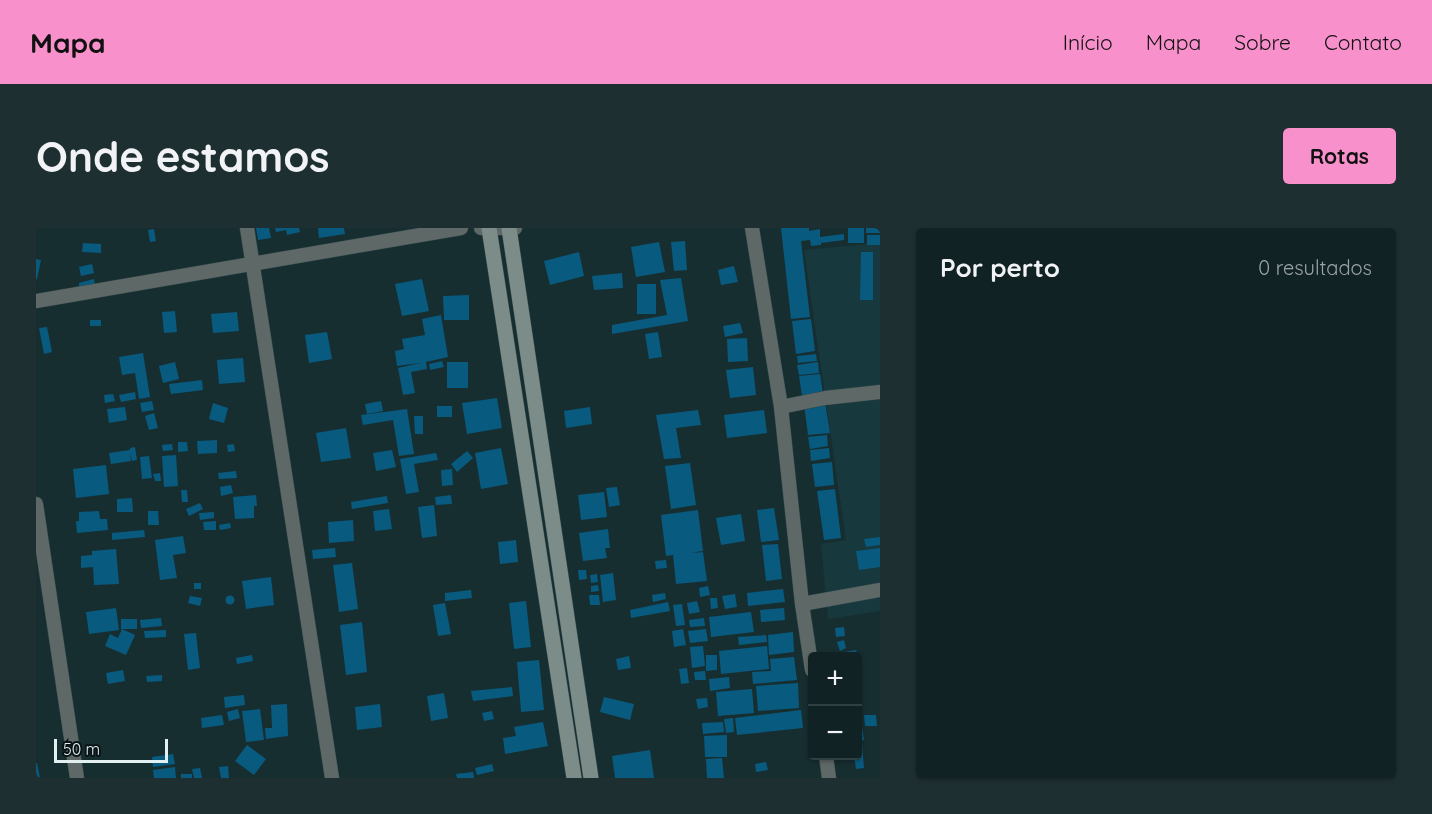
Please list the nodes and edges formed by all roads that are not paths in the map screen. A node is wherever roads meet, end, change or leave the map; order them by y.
1 (247, 228) edge
2 (461, 228) edge
3 (486, 228) edge
4 (509, 228) edge
5 (515, 228) edge
6 (752, 228) edge
7 (253, 263) junction
8 (36, 301) edge
9 (880, 392) edge
10 (781, 407) junction
11 (36, 504) edge
12 (880, 590) edge
13 (802, 604) junction
14 (810, 652) edge
15 (827, 760) edge
16 (77, 778) edge
17 (332, 778) edge
18 (574, 778) edge
19 (591, 778) edge
20 (830, 778) edge

1 - 7 street
2 - 7 street
3 - 4 street
3 - 18 street
4 - 5 street
4 - 19 street
6 - 10 street
7 - 8 street
7 - 17 street
9 - 10 street
10 - 13 street
11 - 16 street
12 - 13 street
13 - 14 street
15 - 20 street

